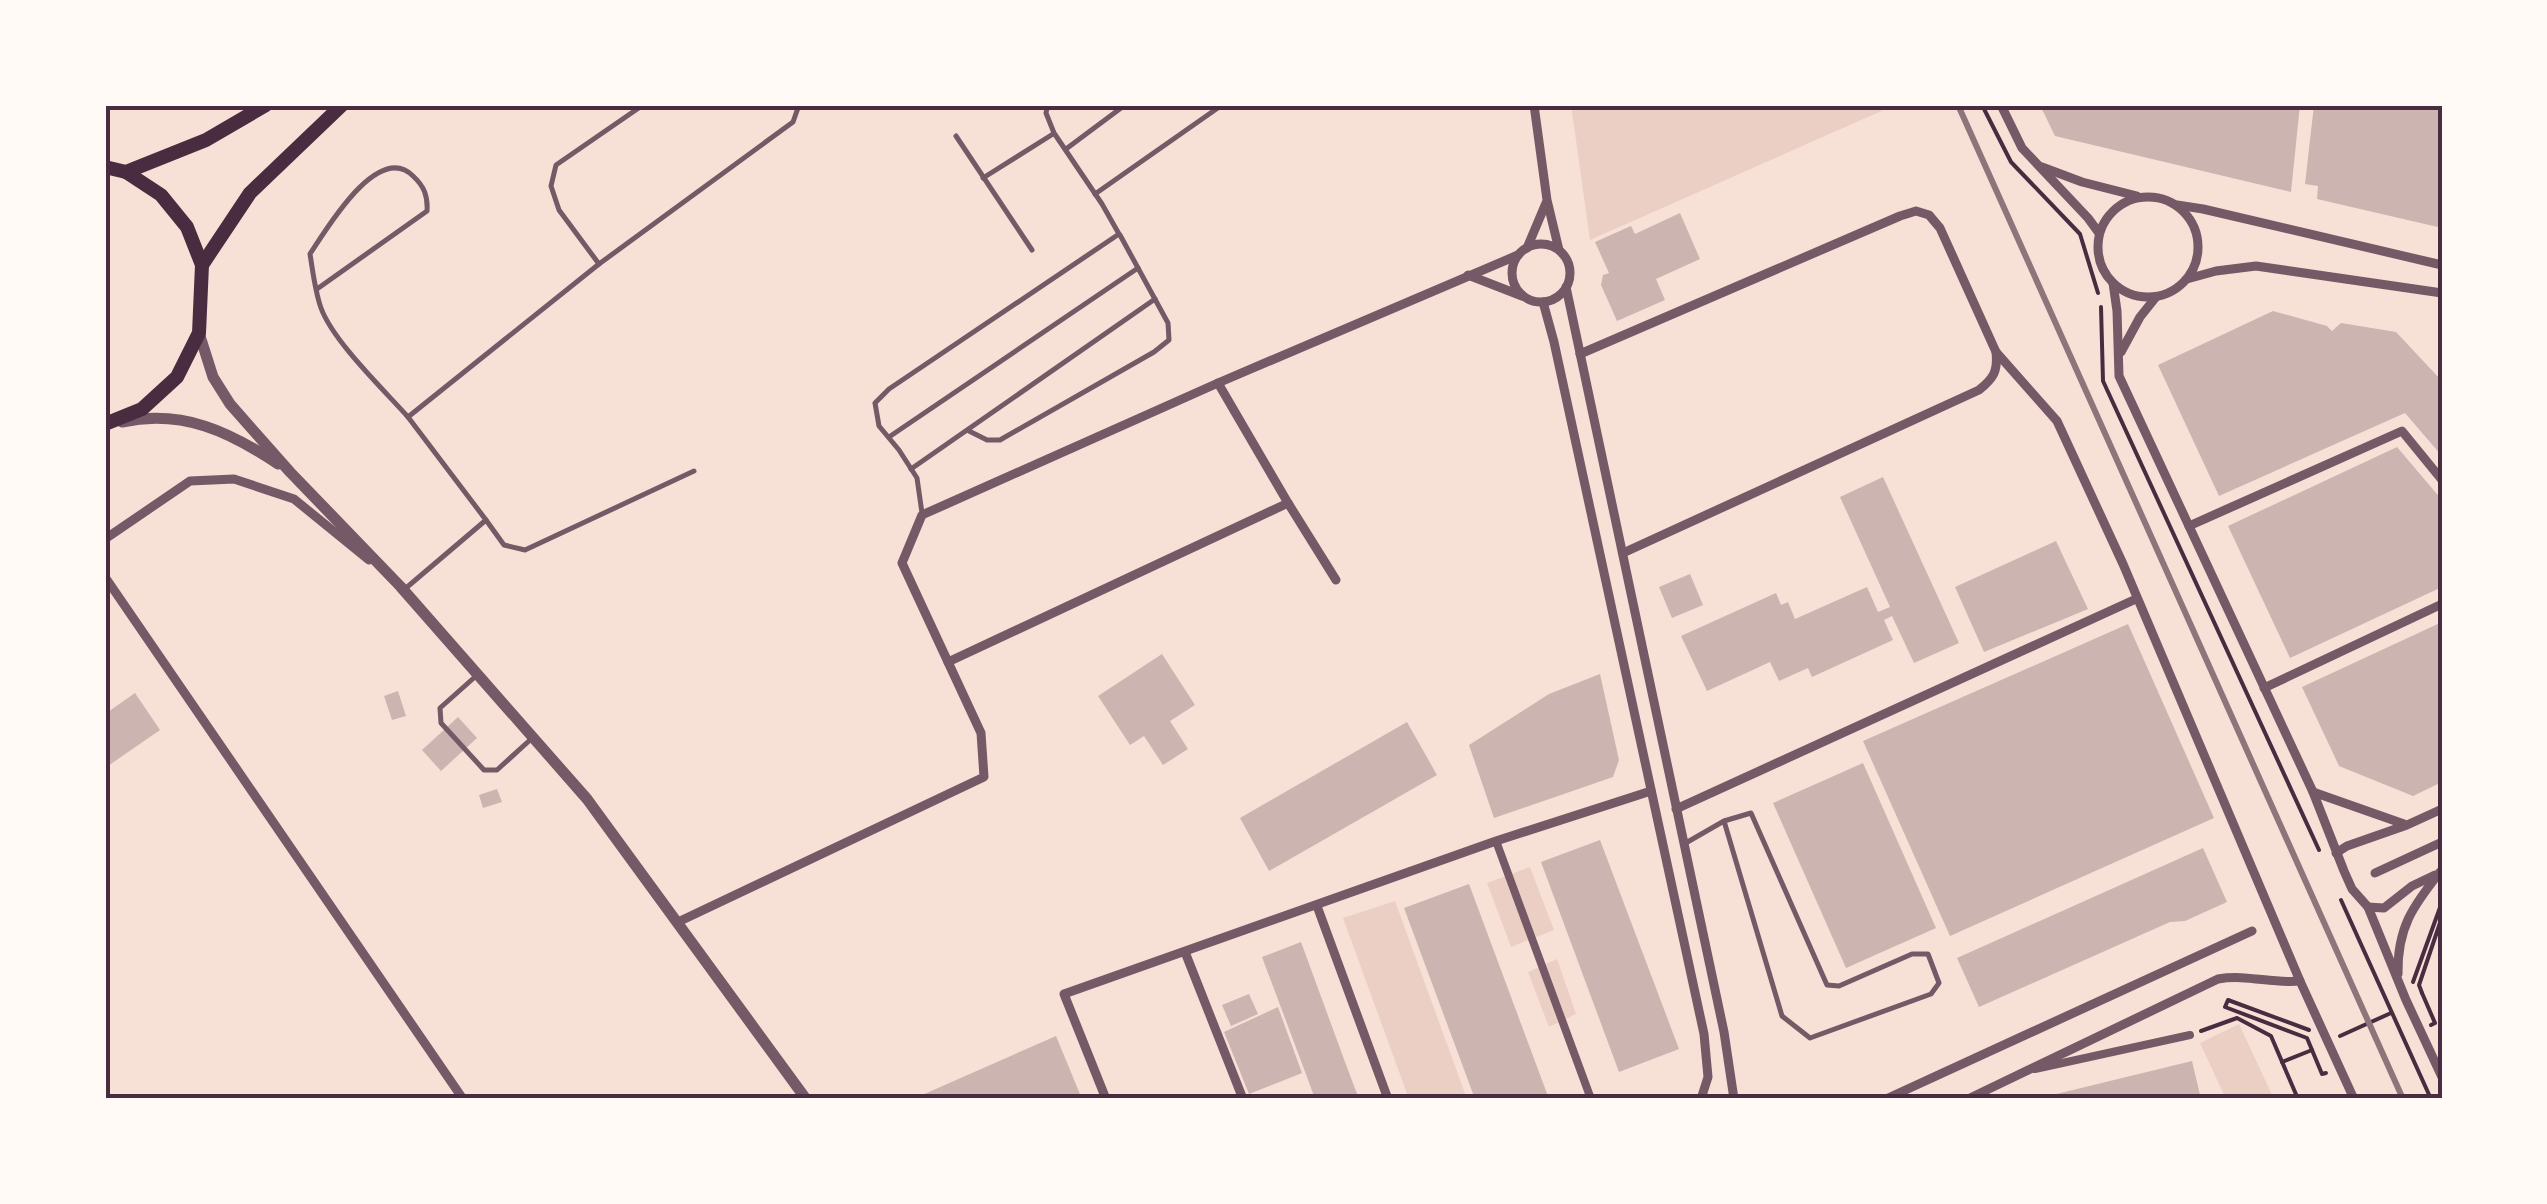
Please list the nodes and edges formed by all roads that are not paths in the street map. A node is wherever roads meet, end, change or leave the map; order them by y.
1 (266, 105) edge
2 (342, 105) edge
3 (643, 105) edge
4 (799, 105) edge
5 (1052, 105) edge
6 (1126, 105) edge
7 (1222, 105) edge
8 (1534, 105) edge
9 (2002, 105) edge
10 (1054, 133) junction
11 (956, 136) dead end
12 (1066, 150) junction
13 (2039, 166) junction
14 (105, 167) edge
15 (126, 172) junction
16 (983, 178) junction
17 (1095, 194) junction
18 (2140, 197) junction
19 (1547, 200) junction
20 (2175, 204) junction
21 (2099, 233) junction
22 (1119, 234) junction
23 (1527, 248) junction
24 (1032, 250) dead end
25 (1559, 250) junction
26 (1518, 255) junction
27 (599, 264) junction
28 (2442, 265) edge
29 (202, 266) junction
30 (1138, 268) junction
31 (1468, 275) junction
32 (2187, 279) junction
33 (2112, 283) junction
34 (1566, 287) junction
35 (317, 289) junction
36 (2442, 293) edge
37 (2156, 297) junction
38 (1525, 298) junction
39 (1155, 300) junction
40 (1543, 302) junction
41 (199, 334) junction
42 (1996, 352) junction
43 (1580, 354) junction
44 (2117, 370) junction
45 (1218, 383) junction
46 (408, 417) junction
47 (105, 425) edge
48 (969, 431) junction
49 (889, 438) junction
50 (911, 469) junction
51 (694, 471) dead end
52 (290, 472) junction
53 (2442, 480) edge
54 (1288, 504) junction
55 (922, 516) junction
56 (486, 520) junction
57 (2189, 526) junction
58 (105, 540) edge
59 (1623, 553) junction
60 (105, 577) edge
61 (1336, 580) dead end
62 (402, 588) junction
63 (2136, 598) junction
64 (2442, 604) edge
65 (948, 662) junction
66 (478, 674) junction
67 (2264, 688) junction
68 (533, 737) junction
69 (1651, 791) junction
70 (2312, 792) junction
71 (1676, 809) junction
72 (2442, 809) edge
73 (1724, 821) junction
74 (2406, 825) junction
75 (1496, 841) junction
76 (2442, 842) edge
77 (1684, 844) junction
78 (2336, 853) junction
79 (2441, 871) edge
80 (2375, 873) dead end
81 (1317, 906) junction
82 (2368, 907) junction
83 (678, 922) junction
84 (2252, 931) dead end
85 (1185, 952) junction
86 (2300, 982) junction
87 (2398, 982) junction
88 (2190, 1035) road end
89 (2021, 1072) junction
90 (2442, 1077) edge
91 (463, 1099) edge
92 (806, 1099) edge
93 (1106, 1099) edge
94 (1243, 1099) edge
95 (1388, 1099) edge
96 (1591, 1099) edge
97 (1701, 1099) edge
98 (1734, 1099) edge
99 (1886, 1099) edge
100 (1968, 1099) edge
101 (2354, 1099) edge

1 - 15 main road
2 - 29 main road
3 - 27 lane
4 - 27 lane
5 - 10 lane
6 - 12 lane
7 - 17 lane
8 - 19 street
9 - 13 street
10 - 12 lane
10 - 16 lane
11 - 16 lane
12 - 17 lane
13 - 18 street
13 - 21 street
14 - 15 main road
15 - 29 main road
16 - 24 lane
17 - 22 lane
18 - 20 street
18 - 21 street
19 - 23 street
19 - 25 street
20 - 28 street
20 - 32 street
21 - 33 street
22 - 30 lane
22 - 49 lane
23 - 25 street
23 - 26 street
25 - 34 street
26 - 31 street
26 - 38 street
27 - 46 lane
29 - 41 main road
30 - 39 lane
30 - 49 lane
31 - 38 street
31 - 45 street
32 - 36 street
32 - 37 street
33 - 37 street
33 - 44 street
34 - 40 street
34 - 43 street
35 - 35 lane
35 - 46 lane
37 - 44 street
38 - 40 street
39 - 48 lane
39 - 48 lane
40 - 69 street
41 - 47 main road
41 - 52 street
42 - 43 street
42 - 59 street
42 - 63 street
43 - 59 street
44 - 57 street
45 - 54 street
45 - 55 street
46 - 56 lane
47 - 52 street
48 - 50 lane
49 - 50 lane
50 - 55 lane
51 - 56 lane
52 - 62 street
53 - 57 street
54 - 61 street
54 - 65 street
55 - 65 street
56 - 62 lane
57 - 67 street
58 - 62 street
59 - 71 street
60 - 91 street
62 - 66 street
63 - 71 street
63 - 86 street
64 - 67 street
65 - 83 street
66 - 68 street
66 - 68 lane
67 - 70 street
68 - 83 street
69 - 75 street
69 - 97 street
70 - 74 street
70 - 78 street
71 - 77 street
72 - 74 street
73 - 73 lane
73 - 77 lane
74 - 78 street
75 - 81 street
75 - 96 street
76 - 80 street
77 - 98 street
78 - 82 street
79 - 82 street
79 - 87 street
81 - 85 street
81 - 95 street
82 - 87 street
83 - 92 street
84 - 99 street
85 - 93 street
85 - 94 street
86 - 89 street
86 - 101 street
87 - 90 street
88 - 89 street
89 - 100 street

